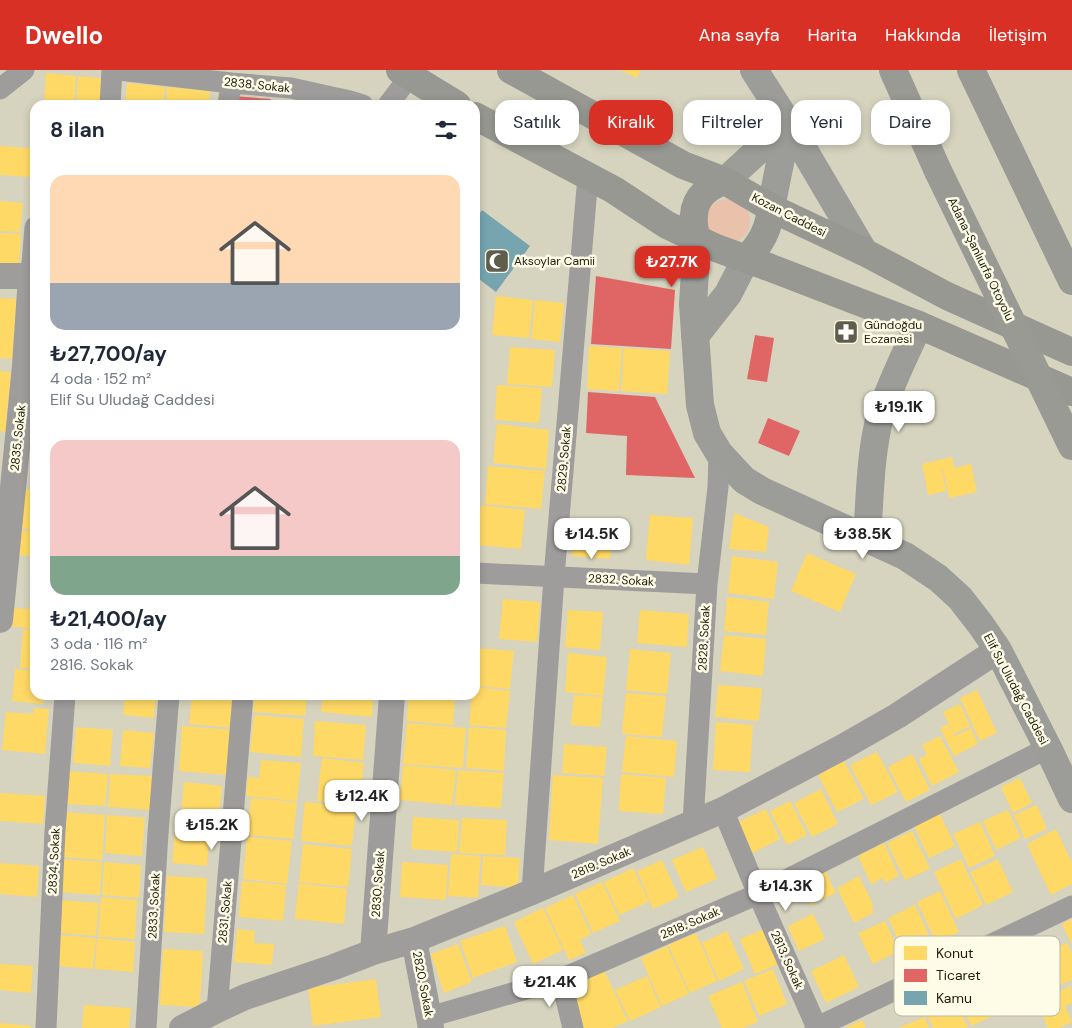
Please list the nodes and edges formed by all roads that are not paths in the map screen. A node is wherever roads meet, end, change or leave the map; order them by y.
1 (24, 70) edge
2 (112, 70) edge
3 (119, 70) edge
4 (511, 70) edge
5 (754, 70) edge
6 (893, 70) edge
7 (971, 70) edge
8 (405, 73) edge
9 (230, 83) junction
10 (0, 89) edge
11 (290, 97) edge
12 (110, 100) edge
13 (228, 100) edge
14 (335, 100) edge
15 (391, 100) edge
16 (448, 100) edge
17 (480, 119) edge
18 (788, 123) junction
19 (588, 176) junction
20 (725, 181) junction
21 (771, 208) junction
22 (706, 244) junction
23 (864, 252) junction
24 (746, 259) junction
25 (0, 276) edge
26 (30, 276) edge
27 (1072, 281) edge
28 (919, 325) junction
29 (696, 336) junction
30 (1072, 352) edge
31 (30, 367) edge
32 (1072, 392) edge
33 (1072, 446) edge
34 (8, 451) edge
35 (719, 453) junction
36 (867, 538) junction
37 (480, 573) edge
38 (554, 577) junction
39 (708, 584) junction
40 (0, 619) edge
41 (998, 650) junction
42 (65, 700) edge
43 (169, 700) edge
44 (243, 700) edge
45 (392, 700) edge
46 (1048, 748) junction
47 (1072, 799) edge
48 (723, 810) junction
49 (693, 823) junction
50 (532, 892) junction
51 (758, 894) junction
52 (1072, 906) edge
53 (1009, 936) edge
54 (414, 940) junction
55 (372, 952) junction
56 (561, 979) junction
57 (894, 991) edge
58 (217, 1010) junction
59 (430, 1023) edge
60 (46, 1028) edge
61 (146, 1028) edge
62 (182, 1028) edge
63 (574, 1028) edge
64 (816, 1028) edge

1 - 10 street
2 - 12 street
3 - 9 street, 2838. Sokak
4 - 20 highway, Kozan Caddesi
5 - 18 main road
6 - 33 highway, Adana-Şanlıurfa Otoyolu
7 - 27 highway
8 - 15 street
8 - 16 highway
9 - 11 street, 2838. Sokak
9 - 13 street
11 - 14 street, 2838. Sokak
17 - 19 highway
18 - 20 main road
18 - 21 main road
18 - 23 main road
19 - 22 highway
19 - 38 street, 2829. Sokak
20 - 21 highway, Kozan Caddesi
20 - 22 highway
21 - 23 highway, Kozan Caddesi
21 - 24 highway
22 - 24 highway
22 - 29 main road, Elif Su Uludağ Caddesi
23 - 30 highway, Kozan Caddesi
24 - 28 highway
24 - 29 main road
25 - 26 street
28 - 32 highway
28 - 36 main road
29 - 35 main road, Elif Su Uludağ Caddesi
31 - 34 street, 2835. Sokak
34 - 40 street, 2835. Sokak
35 - 36 main road, Elif Su Uludağ Caddesi
35 - 39 street, 2828. Sokak
36 - 41 main road, Elif Su Uludağ Caddesi
37 - 38 street, 2832. Sokak
38 - 39 street, 2832. Sokak
38 - 50 street, 2829. Sokak
39 - 49 street, 2828. Sokak
41 - 46 main road, Elif Su Uludağ Caddesi
41 - 48 street, 2819. Sokak
42 - 60 street, 2834. Sokak
43 - 61 street, 2833. Sokak
44 - 58 street, 2831. Sokak
45 - 55 street, 2830. Sokak
46 - 47 main road, Elif Su Uludağ Caddesi
46 - 51 street, 2818. Sokak
48 - 49 street, 2819. Sokak
48 - 51 street, 2813. Sokak
49 - 50 street, 2819. Sokak
50 - 54 street, 2819. Sokak
51 - 56 street, 2818. Sokak
51 - 64 street, 2813. Sokak
52 - 53 street
54 - 55 street, 2819. Sokak
54 - 59 street, 2820. Sokak
55 - 58 street, 2819. Sokak
56 - 59 street, 2818. Sokak
56 - 63 street
57 - 64 street
58 - 62 street, 2819. Sokak

